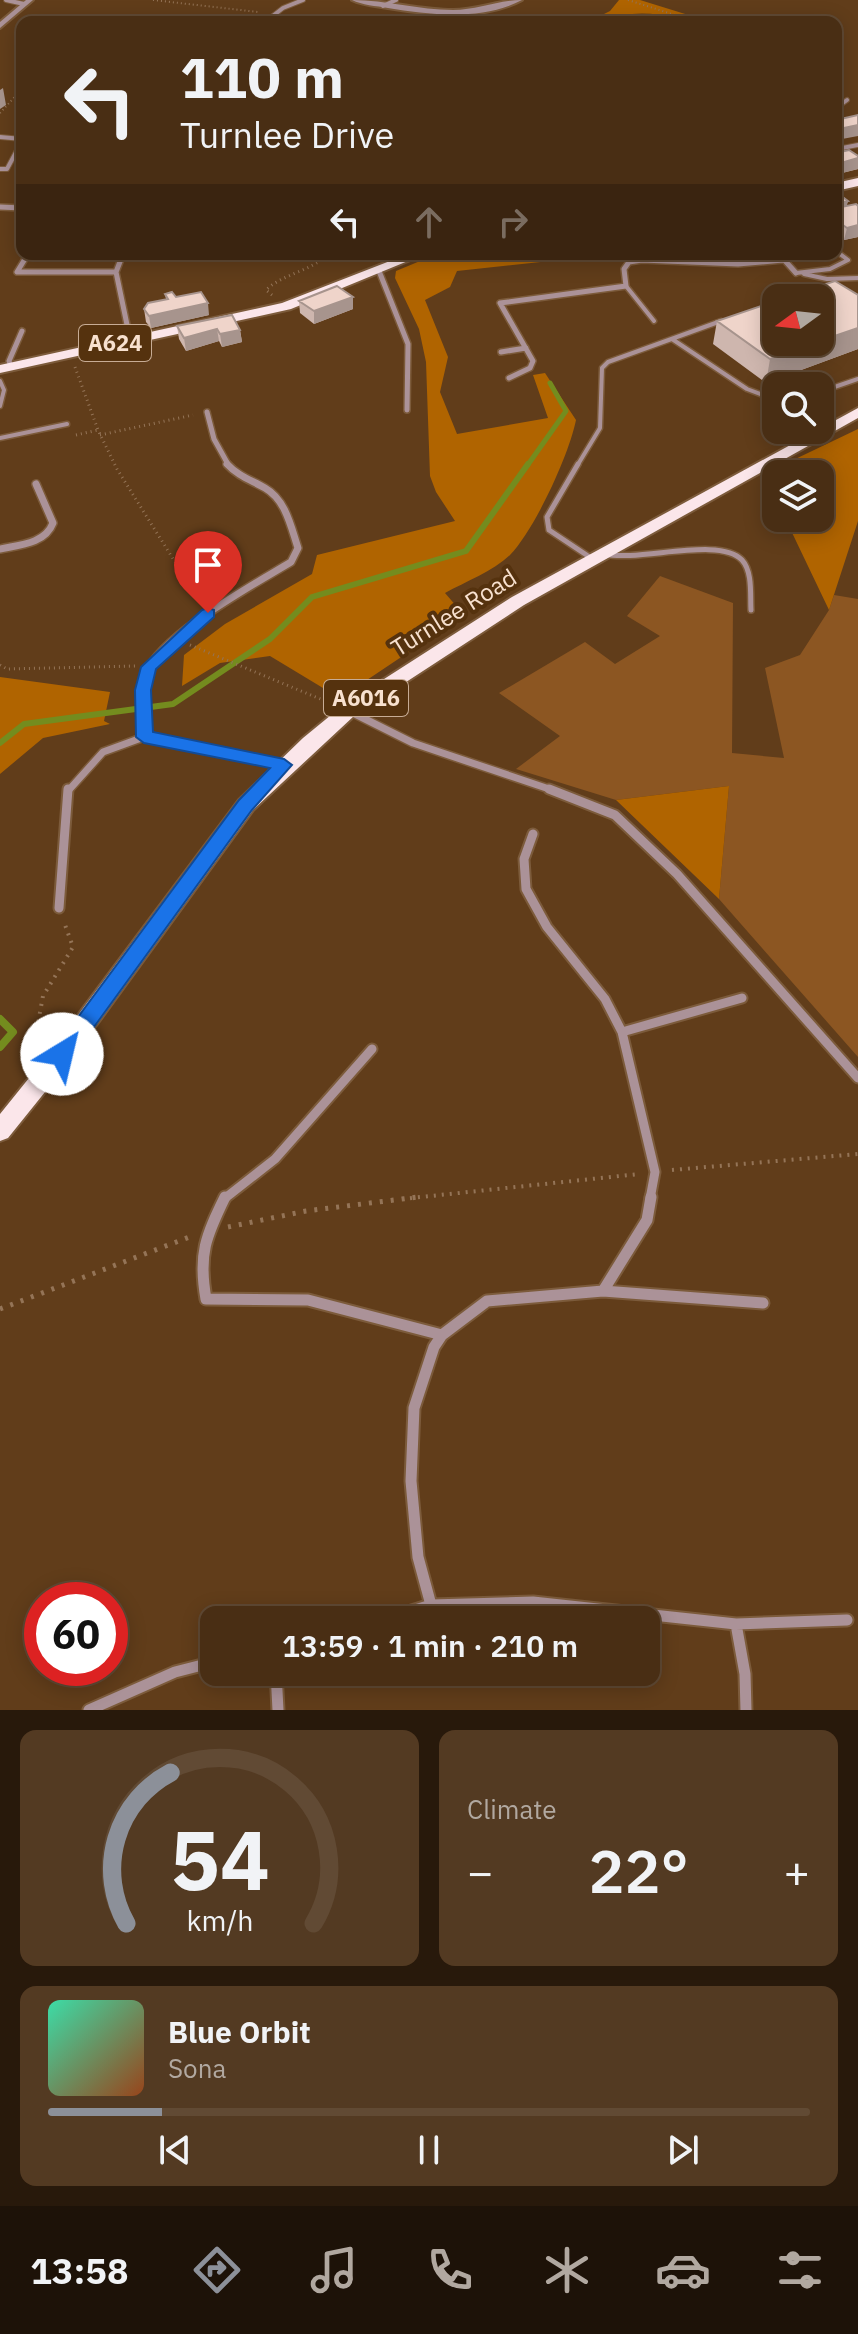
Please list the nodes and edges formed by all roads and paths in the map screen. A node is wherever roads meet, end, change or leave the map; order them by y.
1 (6, 0) edge
2 (153, 0) edge
3 (303, 0) edge
4 (355, 0) edge
5 (396, 0) edge
6 (519, 0) edge
7 (628, 0) edge
8 (27, 2) edge
9 (383, 6) junction
10 (272, 14) joint
11 (678, 16) edge
12 (0, 26) edge
13 (16, 96) edge
14 (847, 100) dead end
15 (842, 104) edge
16 (0, 113) edge
17 (16, 152) edge
18 (0, 169) edge
19 (842, 256) edge
20 (24, 260) edge
21 (121, 260) edge
22 (323, 260) edge
23 (405, 260) edge
24 (638, 260) edge
25 (696, 260) edge
26 (760, 260) edge
27 (784, 260) edge
28 (379, 271) junction
29 (116, 272) junction
30 (796, 273) junction
31 (858, 278) edge
32 (626, 286) junction
33 (286, 306) junction
34 (725, 319) edge
35 (654, 321) dead end
36 (22, 331) dead end
37 (130, 339) junction
38 (672, 339) junction
39 (526, 348) junction
40 (501, 352) dead end
41 (70, 353) junction
42 (5, 368) edge
43 (509, 378) dead end
44 (858, 379) edge
45 (0, 381) edge
46 (834, 387) edge
47 (762, 395) edge
48 (0, 406) edge
49 (407, 410) dead end
50 (207, 412) joint
51 (858, 412) edge
52 (67, 424) dead end
53 (100, 435) junction
54 (0, 438) edge
55 (36, 484) dead end
56 (0, 549) edge
57 (596, 555) junction
58 (751, 610) dead end
59 (208, 613) junction
60 (177, 640) junction
61 (0, 665) edge
62 (149, 667) junction
63 (348, 711) junction
64 (144, 737) junction
65 (284, 765) junction
66 (533, 834) dead end
67 (59, 908) joint
68 (742, 998) dead end
69 (622, 1032) junction
70 (372, 1049) dead end
71 (62, 1054) junction
72 (858, 1078) edge
73 (0, 1131) edge
74 (858, 1154) edge
75 (655, 1172) junction
76 (208, 1232) junction
77 (603, 1291) junction
78 (763, 1303) dead end
79 (0, 1309) edge
80 (442, 1335) junction
81 (431, 1605) junction
82 (428, 1606) edge
83 (847, 1620) dead end
84 (736, 1624) junction
85 (200, 1666) edge
86 (277, 1686) edge
87 (89, 1710) edge
88 (278, 1710) edge
89 (746, 1710) edge

1 - 8 street
2 - 10 path
3 - 10 street
4 - 9 street
5 - 9 street
6 - 9 street
7 - 11 path
8 - 12 street
13 - 16 path
14 - 15 street
17 - 18 street
19 - 30 lane
20 - 29 street
21 - 29 street
22 - 33 path
23 - 28 main road, A624
24 - 32 street
25 - 26 street
27 - 30 street
28 - 33 main road, A624
28 - 49 street
29 - 37 street
30 - 31 lane
32 - 35 lane
32 - 39 street
33 - 37 main road, A624
34 - 38 lane
36 - 42 street
37 - 41 main road, A624
38 - 47 lane
38 - 57 lane
39 - 40 street
39 - 43 street
41 - 42 main road, A624
41 - 53 path
44 - 46 lane
45 - 48 lane
50 - 53 path
50 - 59 street
51 - 57 main road, Turnlee Road / A6016
52 - 54 lane
53 - 59 path
55 - 56 street
57 - 58 lane
57 - 63 main road, Turnlee Road / A6016
59 - 60 street
60 - 62 street
60 - 63 path
61 - 62 path
62 - 64 street
63 - 65 main road, Turnlee Road / A6016
63 - 72 street
64 - 65 street
64 - 67 street
65 - 71 main road, Turnlee Road / A6016
66 - 69 street
67 - 71 path
68 - 69 street
69 - 75 street
70 - 76 street
71 - 73 main road, Turnlee Road / A6016
74 - 75 path
75 - 76 path
75 - 77 street
76 - 79 path
76 - 80 street
77 - 78 street
77 - 80 street
80 - 81 street
81 - 82 street
81 - 84 street
83 - 84 street
84 - 89 street
85 - 87 street
86 - 88 street

